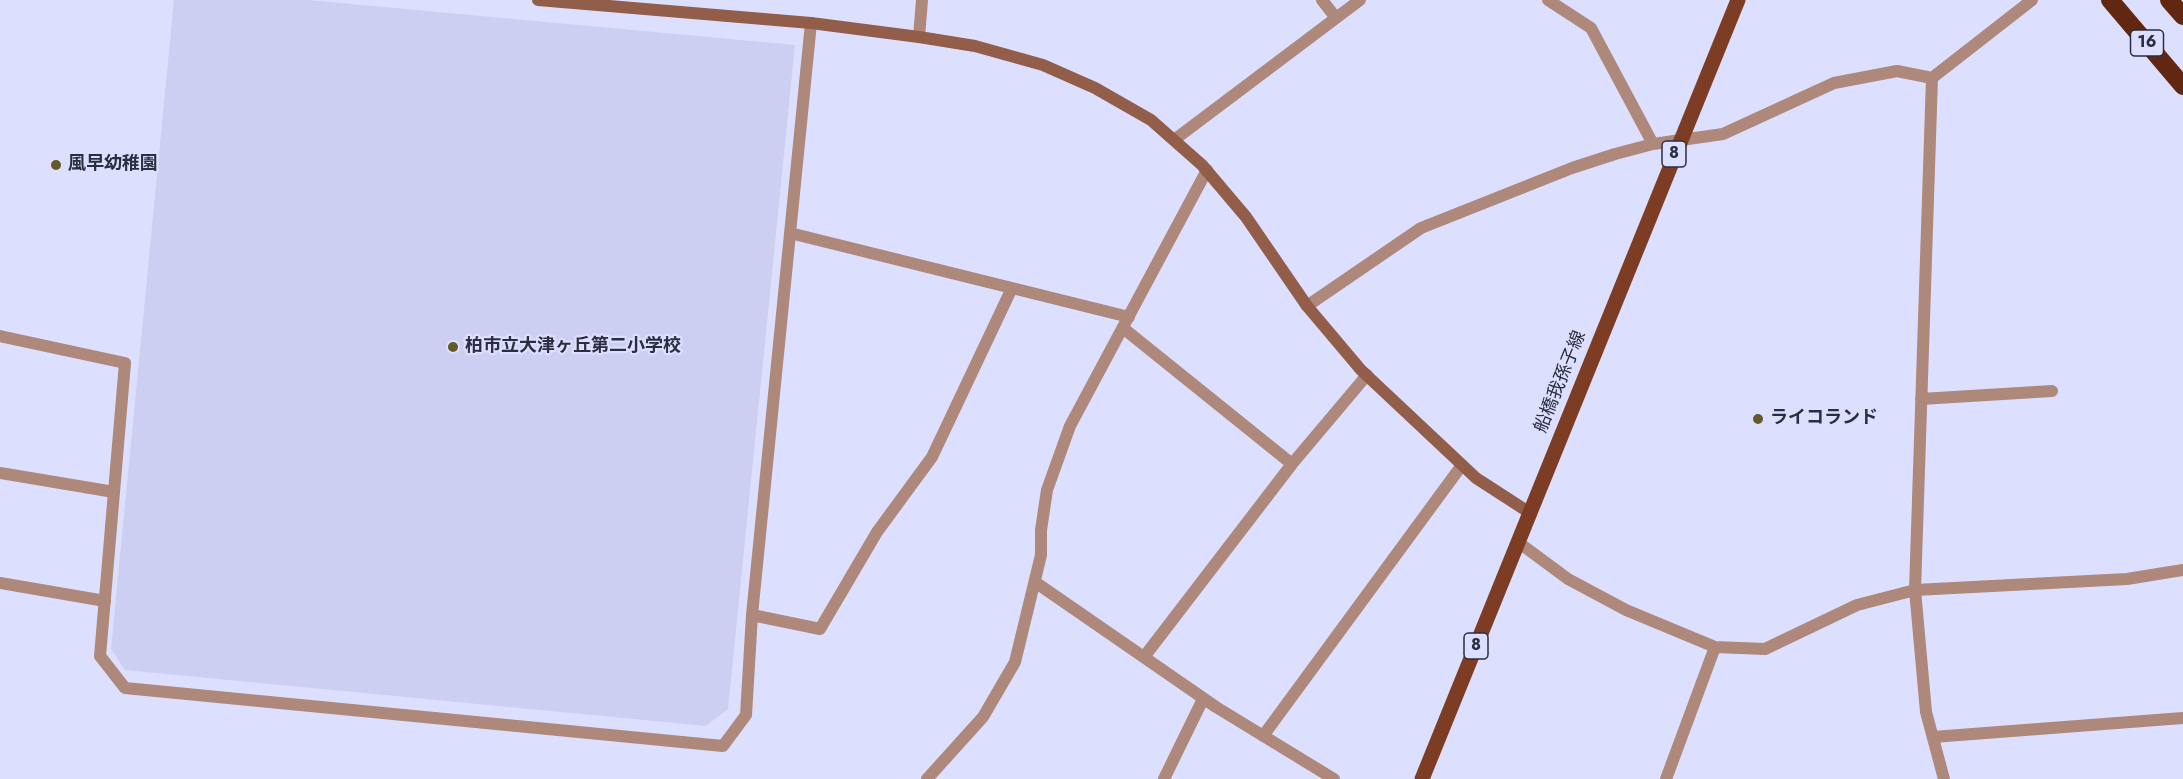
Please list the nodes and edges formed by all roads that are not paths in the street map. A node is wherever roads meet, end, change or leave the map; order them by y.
1 (538, 0) edge
2 (922, 0) edge
3 (1322, 0) edge
4 (1360, 0) edge
5 (1548, 0) edge
6 (1738, 0) edge
7 (2032, 0) edge
8 (2110, 0) edge
9 (2170, 0) edge
10 (2183, 16) edge
11 (1336, 18) junction
12 (811, 23) junction
13 (919, 37) junction
14 (1932, 78) junction
15 (2183, 86) edge
16 (1174, 140) junction
17 (1680, 140) junction
18 (1653, 144) junction
19 (1207, 170) junction
20 (790, 233) junction
21 (1012, 288) junction
22 (1307, 306) junction
23 (1126, 322) junction
24 (0, 336) edge
25 (1367, 375) junction
26 (2052, 391) dead end
27 (1921, 399) junction
28 (1292, 464) junction
29 (1462, 465) junction
30 (0, 472) edge
31 (114, 492) junction
32 (1530, 513) junction
33 (1518, 542) junction
34 (2183, 570) edge
35 (1035, 582) junction
36 (0, 584) edge
37 (1915, 590) junction
38 (105, 601) junction
39 (752, 615) junction
40 (1715, 647) junction
41 (1144, 657) junction
42 (1203, 699) junction
43 (2183, 718) edge
44 (1263, 736) junction
45 (1933, 737) junction
46 (1315, 774) edge
47 (927, 779) edge
48 (1164, 779) edge
49 (1334, 779) edge
50 (1422, 779) edge
51 (1666, 779) edge
52 (1944, 779) edge

1 - 12 street
2 - 13 street
3 - 11 street
4 - 11 street
5 - 18 street
6 - 17 main road, 船橋我孫子線 / 8
7 - 14 street
8 - 15 highway, 16
9 - 10 highway, 16
11 - 16 street
12 - 13 street
12 - 20 street
13 - 16 street
14 - 17 street
14 - 27 street
16 - 19 street
17 - 18 street
17 - 32 main road, 船橋我孫子線 / 8
18 - 22 street
19 - 22 street
19 - 23 street
20 - 21 street
20 - 39 street
21 - 23 street
21 - 39 street
22 - 25 street
23 - 28 street
23 - 35 street
24 - 31 street
25 - 28 street
25 - 29 street
26 - 27 street
27 - 37 street
28 - 41 street
29 - 32 street
29 - 44 street
30 - 31 street
31 - 38 street
32 - 33 main road, 船橋我孫子線 / 8
33 - 40 street
33 - 50 main road, 船橋我孫子線 / 8
34 - 37 street
35 - 41 street
35 - 47 street
36 - 38 street
37 - 40 street
37 - 45 street
38 - 39 street
40 - 51 street
41 - 42 street
42 - 44 street
42 - 48 street
43 - 45 street
44 - 46 street
45 - 52 street
46 - 49 street

